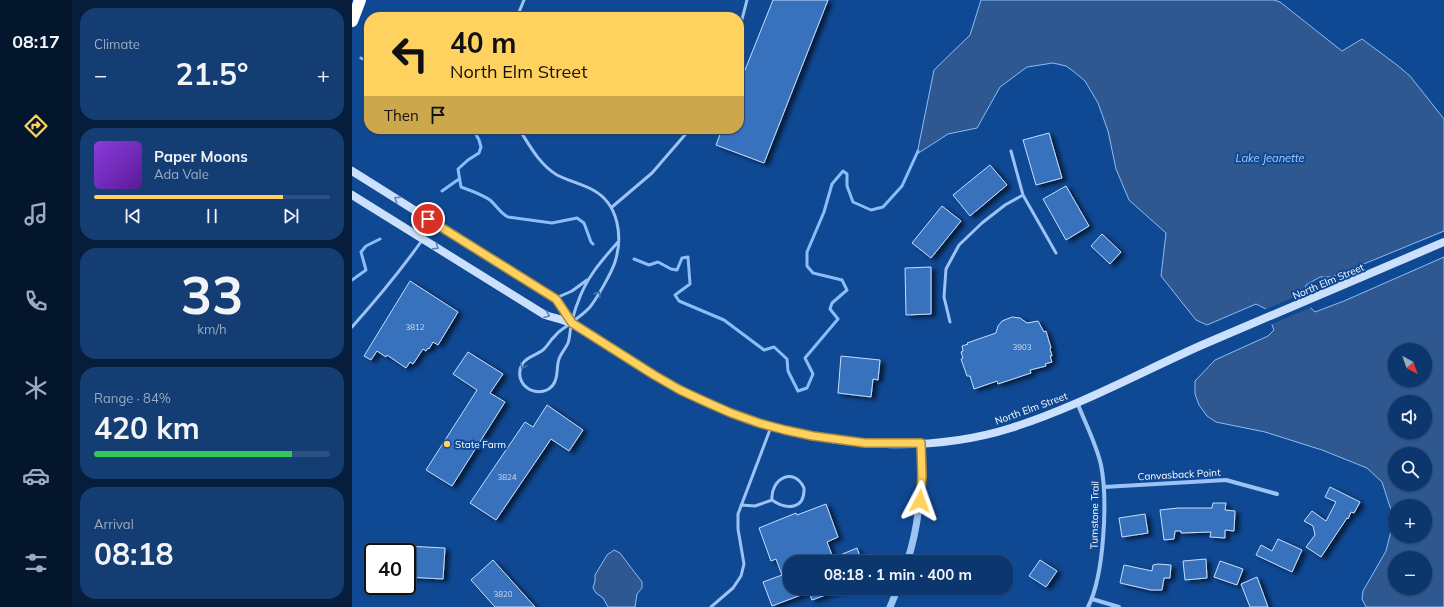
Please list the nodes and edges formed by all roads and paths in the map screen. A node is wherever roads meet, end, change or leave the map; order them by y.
1 (360, 0) edge
2 (524, 0) edge
3 (747, 0) edge
4 (519, 12) edge
5 (744, 12) edge
6 (352, 21) edge
7 (522, 134) edge
8 (686, 134) edge
9 (1011, 151) dead end
10 (352, 171) edge
11 (352, 195) edge
12 (1023, 195) junction
13 (612, 207) junction
14 (423, 239) junction
15 (618, 242) junction
16 (1444, 242) edge
17 (1056, 253) dead end
18 (589, 278) junction
19 (556, 299) junction
20 (950, 322) dead end
21 (572, 323) junction
22 (352, 327) edge
23 (1077, 402) junction
24 (771, 426) junction
25 (921, 443) junction
26 (1104, 487) junction
27 (1277, 494) dead end
28 (772, 500) junction
29 (741, 505) junction
30 (909, 555) edge
31 (895, 595) edge
32 (1092, 599) junction
33 (711, 607) edge
34 (890, 607) edge
35 (1088, 607) edge
36 (1119, 607) edge

1 - 6 highway
2 - 4 lane
3 - 5 lane
7 - 13 lane
8 - 13 lane
9 - 12 lane
19 -> 10 main road, North Elm Street
11 - 14 main road, North Elm Street
12 - 17 lane
12 - 20 lane
13 - 15 lane
14 -> 21 main road, North Elm Street
14 - 22 lane
15 - 18 lane
21 -> 15 lane
16 - 23 main road, North Elm Street
18 - 19 lane
18 - 21 lane
19 - 21 main road, North Elm Street
21 -> 21 lane
21 - 24 main road, North Elm Street
23 - 25 main road, North Elm Street
23 - 26 street, Turnstone Trail
24 - 25 main road, North Elm Street
24 - 29 lane
25 - 30 street
26 - 27 street, Canvasback Point
26 - 32 street, Turnstone Trail
28 - 28 lane
28 - 29 lane
29 - 33 lane
31 - 34 street
32 - 35 street, Turnstone Trail
32 - 36 street

